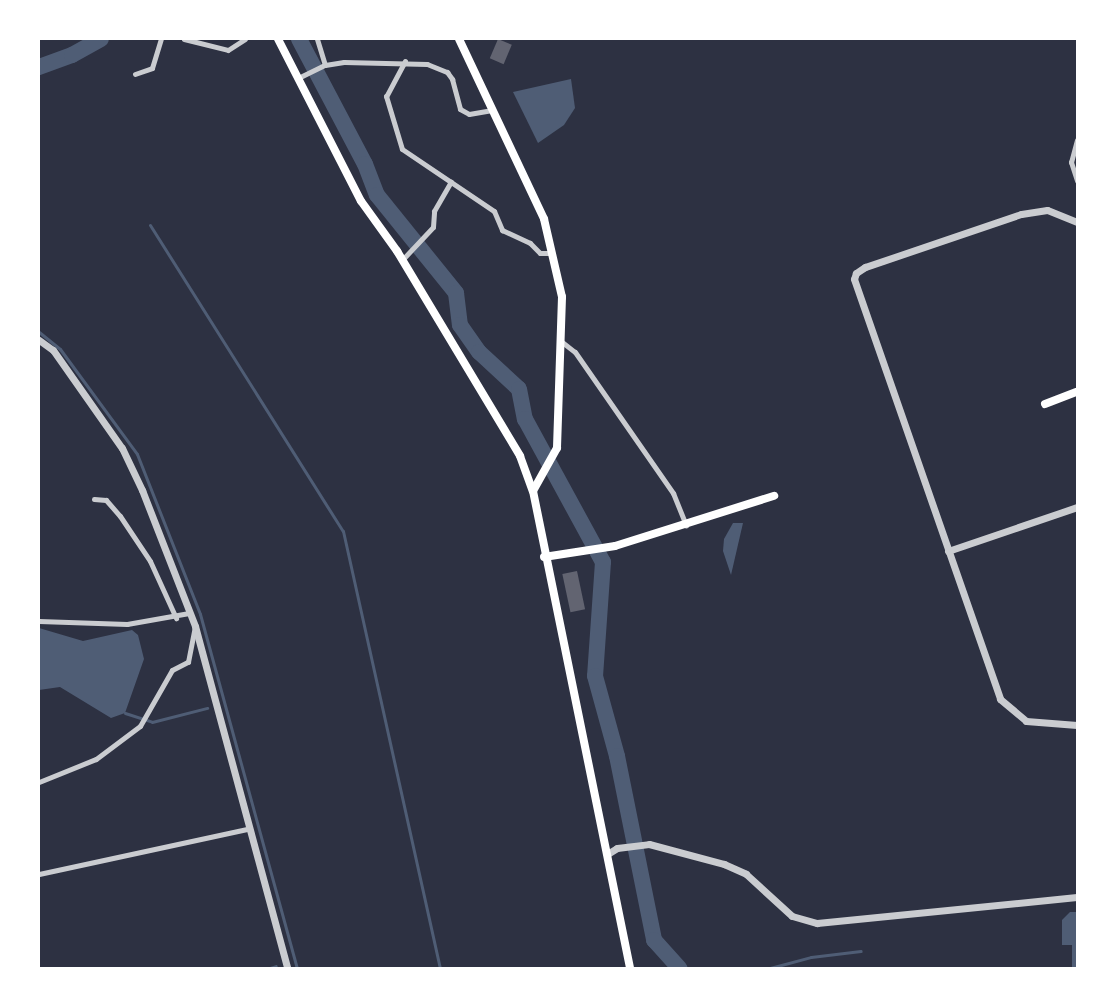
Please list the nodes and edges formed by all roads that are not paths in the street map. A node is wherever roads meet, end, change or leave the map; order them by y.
1 (161, 39) edge
2 (184, 39) edge
3 (245, 39) edge
4 (278, 39) edge
5 (317, 39) edge
6 (459, 39) edge
7 (405, 61) junction
8 (323, 66) junction
9 (135, 74) dead end
10 (298, 78) junction
11 (491, 110) junction
12 (1077, 140) edge
13 (451, 181) junction
14 (1077, 182) edge
15 (1077, 222) edge
16 (552, 253) junction
17 (402, 260) junction
18 (39, 340) edge
19 (562, 342) junction
20 (1077, 392) edge
21 (1045, 404) dead end
22 (536, 488) junction
23 (774, 496) dead end
24 (94, 499) dead end
25 (1077, 507) edge
26 (687, 526) junction
27 (948, 551) junction
28 (544, 557) junction
29 (189, 613) junction
30 (176, 618) junction
31 (39, 621) edge
32 (195, 626) junction
33 (1077, 725) edge
34 (39, 782) edge
35 (248, 829) junction
36 (613, 850) junction
37 (39, 874) edge
38 (1077, 897) edge
39 (287, 968) edge
40 (630, 968) edge

1 - 9 street
2 - 3 street
4 - 10 main road
5 - 8 street
6 - 11 main road
7 - 8 street
7 - 11 street
7 - 13 street
8 - 10 street
10 - 17 main road
11 - 16 main road
12 - 14 street
13 - 16 street
13 - 17 street
15 - 27 street
16 - 19 main road
17 - 22 main road
18 - 29 street
19 - 22 main road
19 - 26 street
20 - 21 main road
22 - 28 main road
23 - 26 main road
24 - 30 street
25 - 27 street
26 - 28 main road
27 - 33 street
28 - 36 main road
29 - 30 street
29 - 32 street
30 - 31 street
32 - 34 street
32 - 35 street
35 - 37 street
35 - 39 street
36 - 38 street
36 - 40 main road

